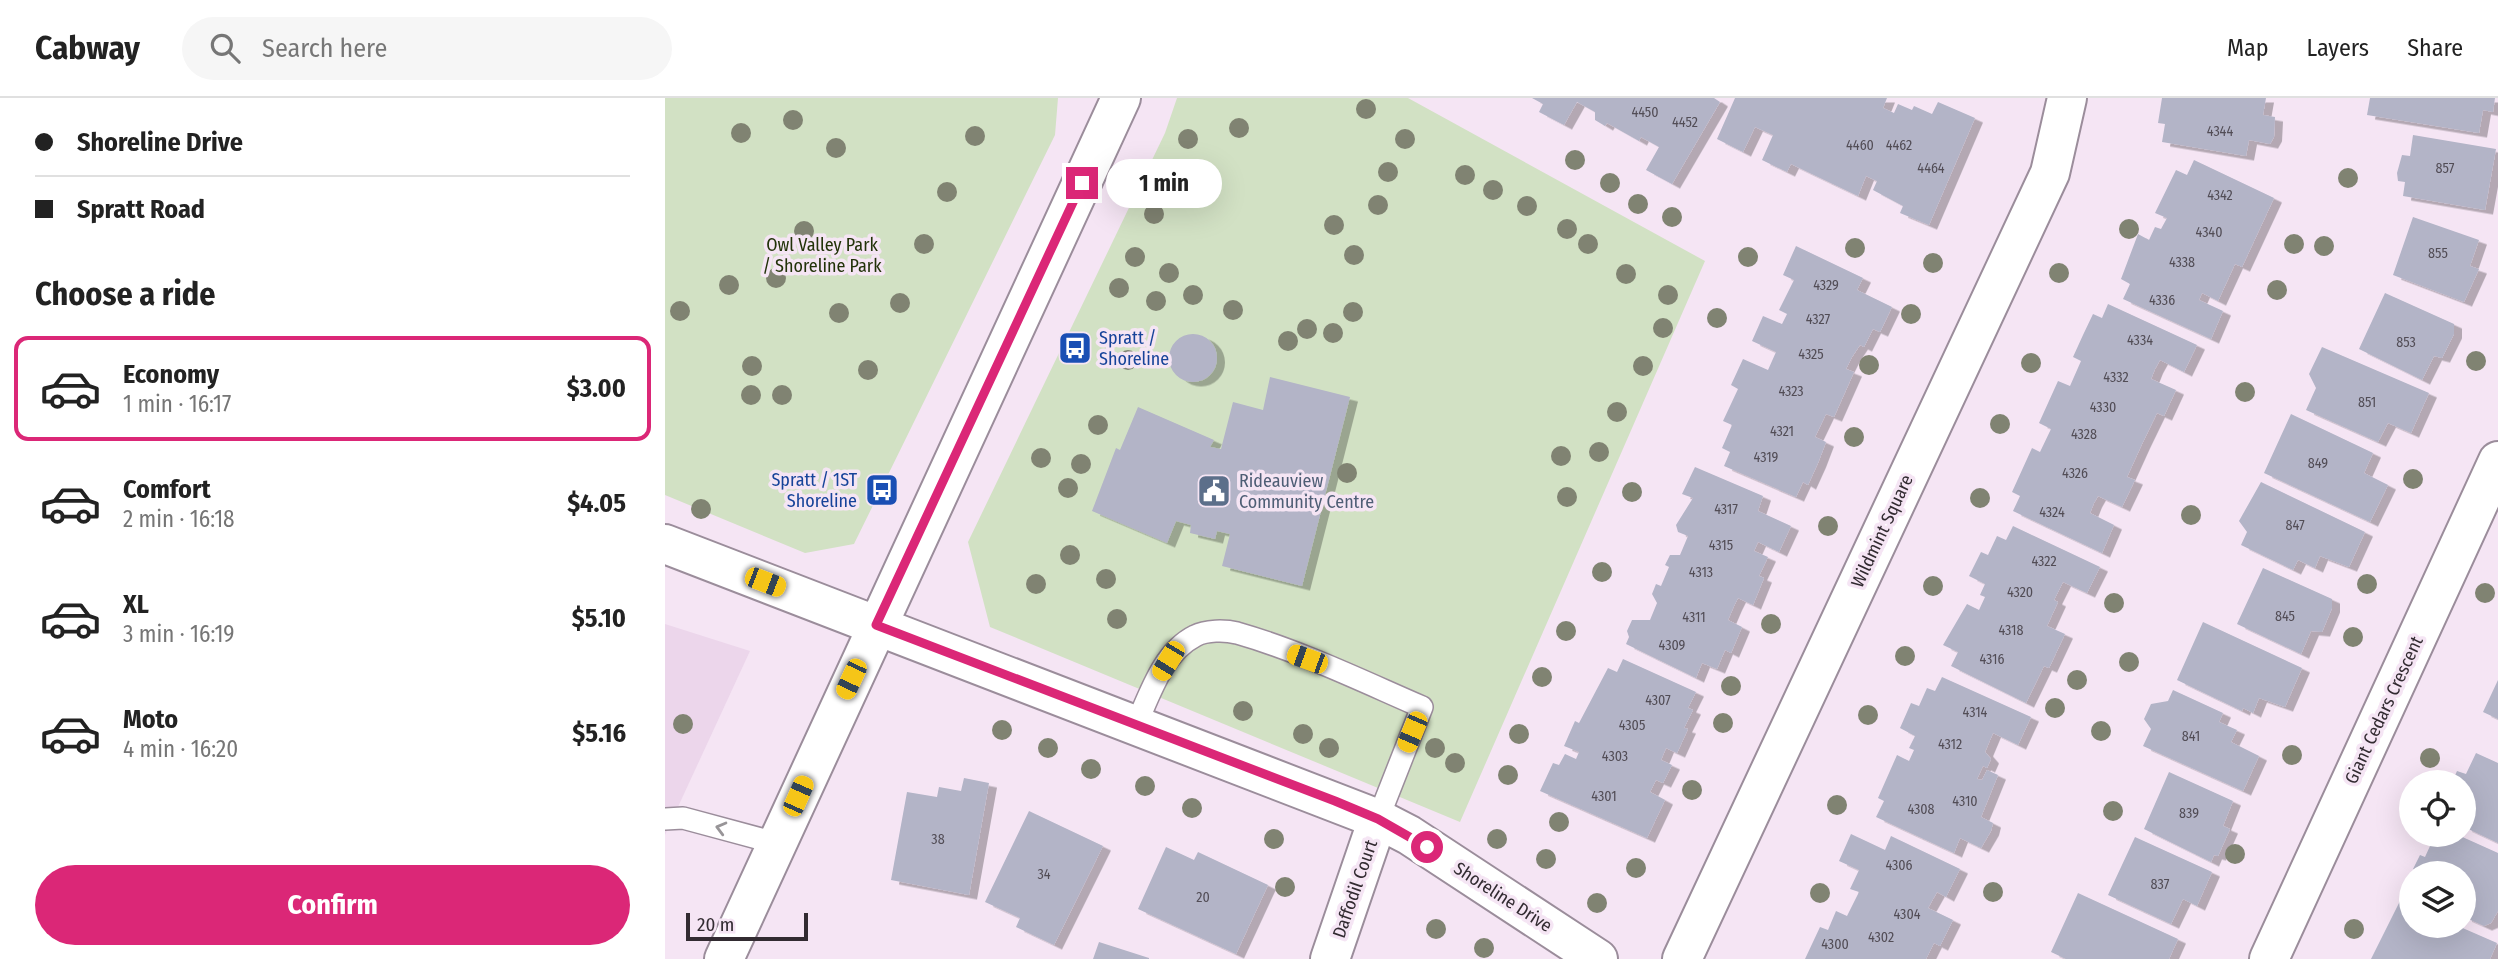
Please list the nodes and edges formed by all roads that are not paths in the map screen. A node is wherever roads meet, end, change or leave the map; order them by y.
1 (1121, 98) edge
2 (2067, 98) edge
3 (2498, 461) edge
4 (665, 544) edge
5 (876, 625) junction
6 (1136, 725) junction
7 (665, 819) edge
8 (1378, 819) junction
9 (776, 843) junction
10 (724, 959) edge
11 (1330, 959) edge
12 (1598, 959) edge
13 (1682, 959) edge
14 (2269, 959) edge

1 - 5 street
2 - 13 street, Wildmint Square
3 - 14 street, Giant Cedars Crescent
4 - 5 street, Shoreline Drive
5 - 6 street, Shoreline Drive
5 - 9 street
6 - 8 street, Shoreline Drive
6 - 8 lane
9 -> 7 lane
8 - 11 street, Daffodil Court
8 - 12 street, Shoreline Drive
9 - 10 street

